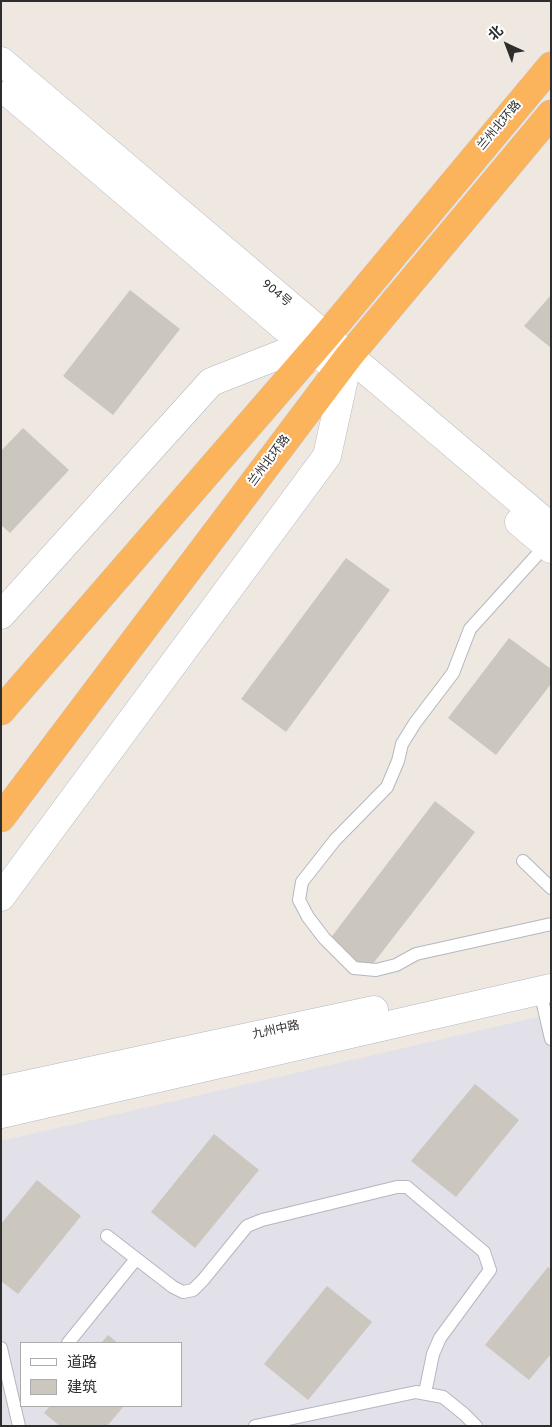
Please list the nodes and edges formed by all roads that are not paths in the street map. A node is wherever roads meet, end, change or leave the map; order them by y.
1 (1, 61) edge
2 (551, 66) edge
3 (1, 86) edge
4 (551, 114) edge
5 (314, 344) junction
6 (344, 368) junction
7 (549, 540) edge
8 (3, 610) edge
9 (1, 711) edge
10 (1, 818) edge
11 (523, 861) dead end
12 (551, 888) edge
13 (1, 897) edge
14 (551, 924) edge
15 (547, 983) edge
16 (551, 1039) edge
17 (1, 1090) edge
18 (1, 1114) edge
19 (107, 1236) dead end
20 (136, 1259) junction
21 (69, 1342) edge
22 (1, 1348) edge
23 (425, 1393) junction
24 (18, 1405) edge
25 (19, 1426) edge
26 (255, 1426) edge
27 (476, 1426) edge

1 - 5 street, 904号
2 - 5 highway, 兰州北环路
3 - 5 street
4 - 6 highway, 兰州北环路
5 - 6 street, 904号
5 - 8 street
5 - 9 highway, 兰州北环路
6 - 7 street, 904号
6 - 10 highway, 兰州北环路
6 - 13 street
7 - 14 lane
11 - 12 lane
15 - 16 lane
15 - 17 street, 九州中路
15 - 18 street
19 - 20 lane
20 - 21 lane
20 - 23 lane
22 - 24 lane
23 - 26 lane
23 - 27 lane
24 - 25 lane

